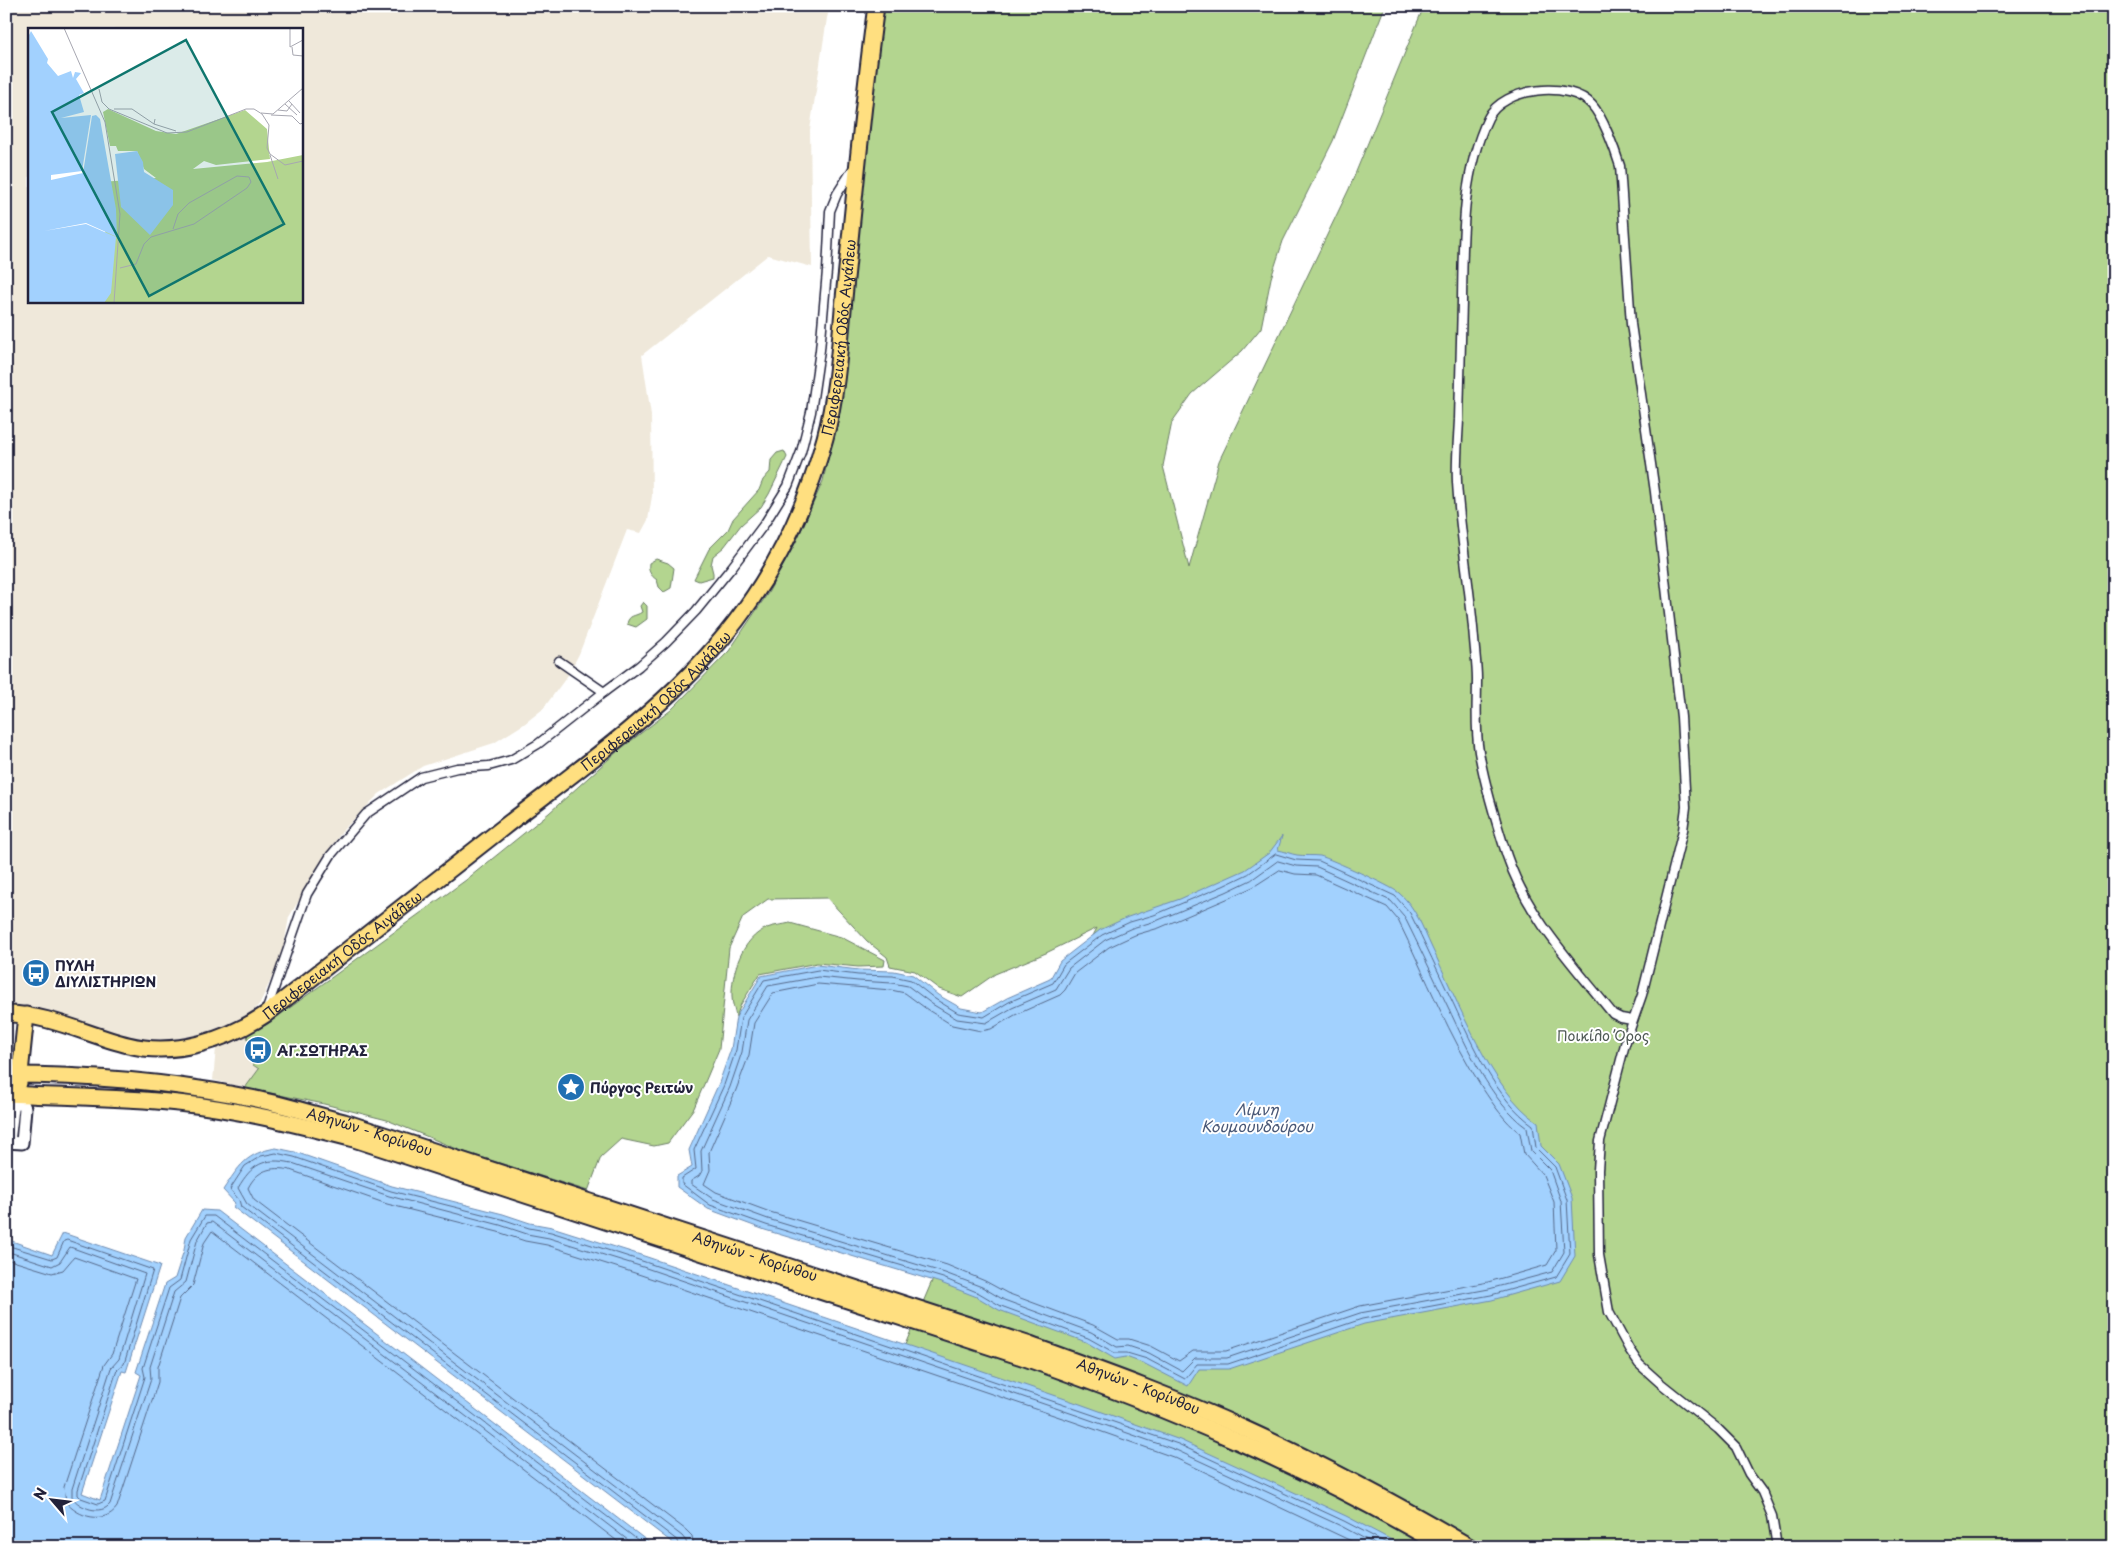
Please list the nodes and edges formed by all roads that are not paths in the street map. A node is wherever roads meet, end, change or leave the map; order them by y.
1 (876, 6) edge
2 (857, 163) junction
3 (559, 661) dead end
4 (604, 692) junction
5 (6, 1014) edge
6 (266, 1014) junction
7 (26, 1015) junction
8 (1632, 1020) junction
9 (13, 1075) edge
10 (12, 1094) edge
11 (8, 1142) edge
12 (1444, 1547) edge
13 (1470, 1547) edge
14 (1777, 1547) edge

1 - 2 highway, Περιφερειακή Οδός Αιγάλεω
2 - 4 street
2 - 6 highway, Περιφερειακή Οδός Αιγάλεω
3 - 4 street
4 - 6 street
5 - 7 highway, Περιφερειακή Οδός Αιγάλεω
6 - 7 highway, Περιφερειακή Οδός Αιγάλεω
7 - 9 highway
8 - 8 street
8 - 14 street
9 - 10 highway
9 - 13 highway, Αθηνών - Κορίνθου
10 - 11 street
10 - 11 street
10 - 12 highway, Αθηνών - Κορίνθου

